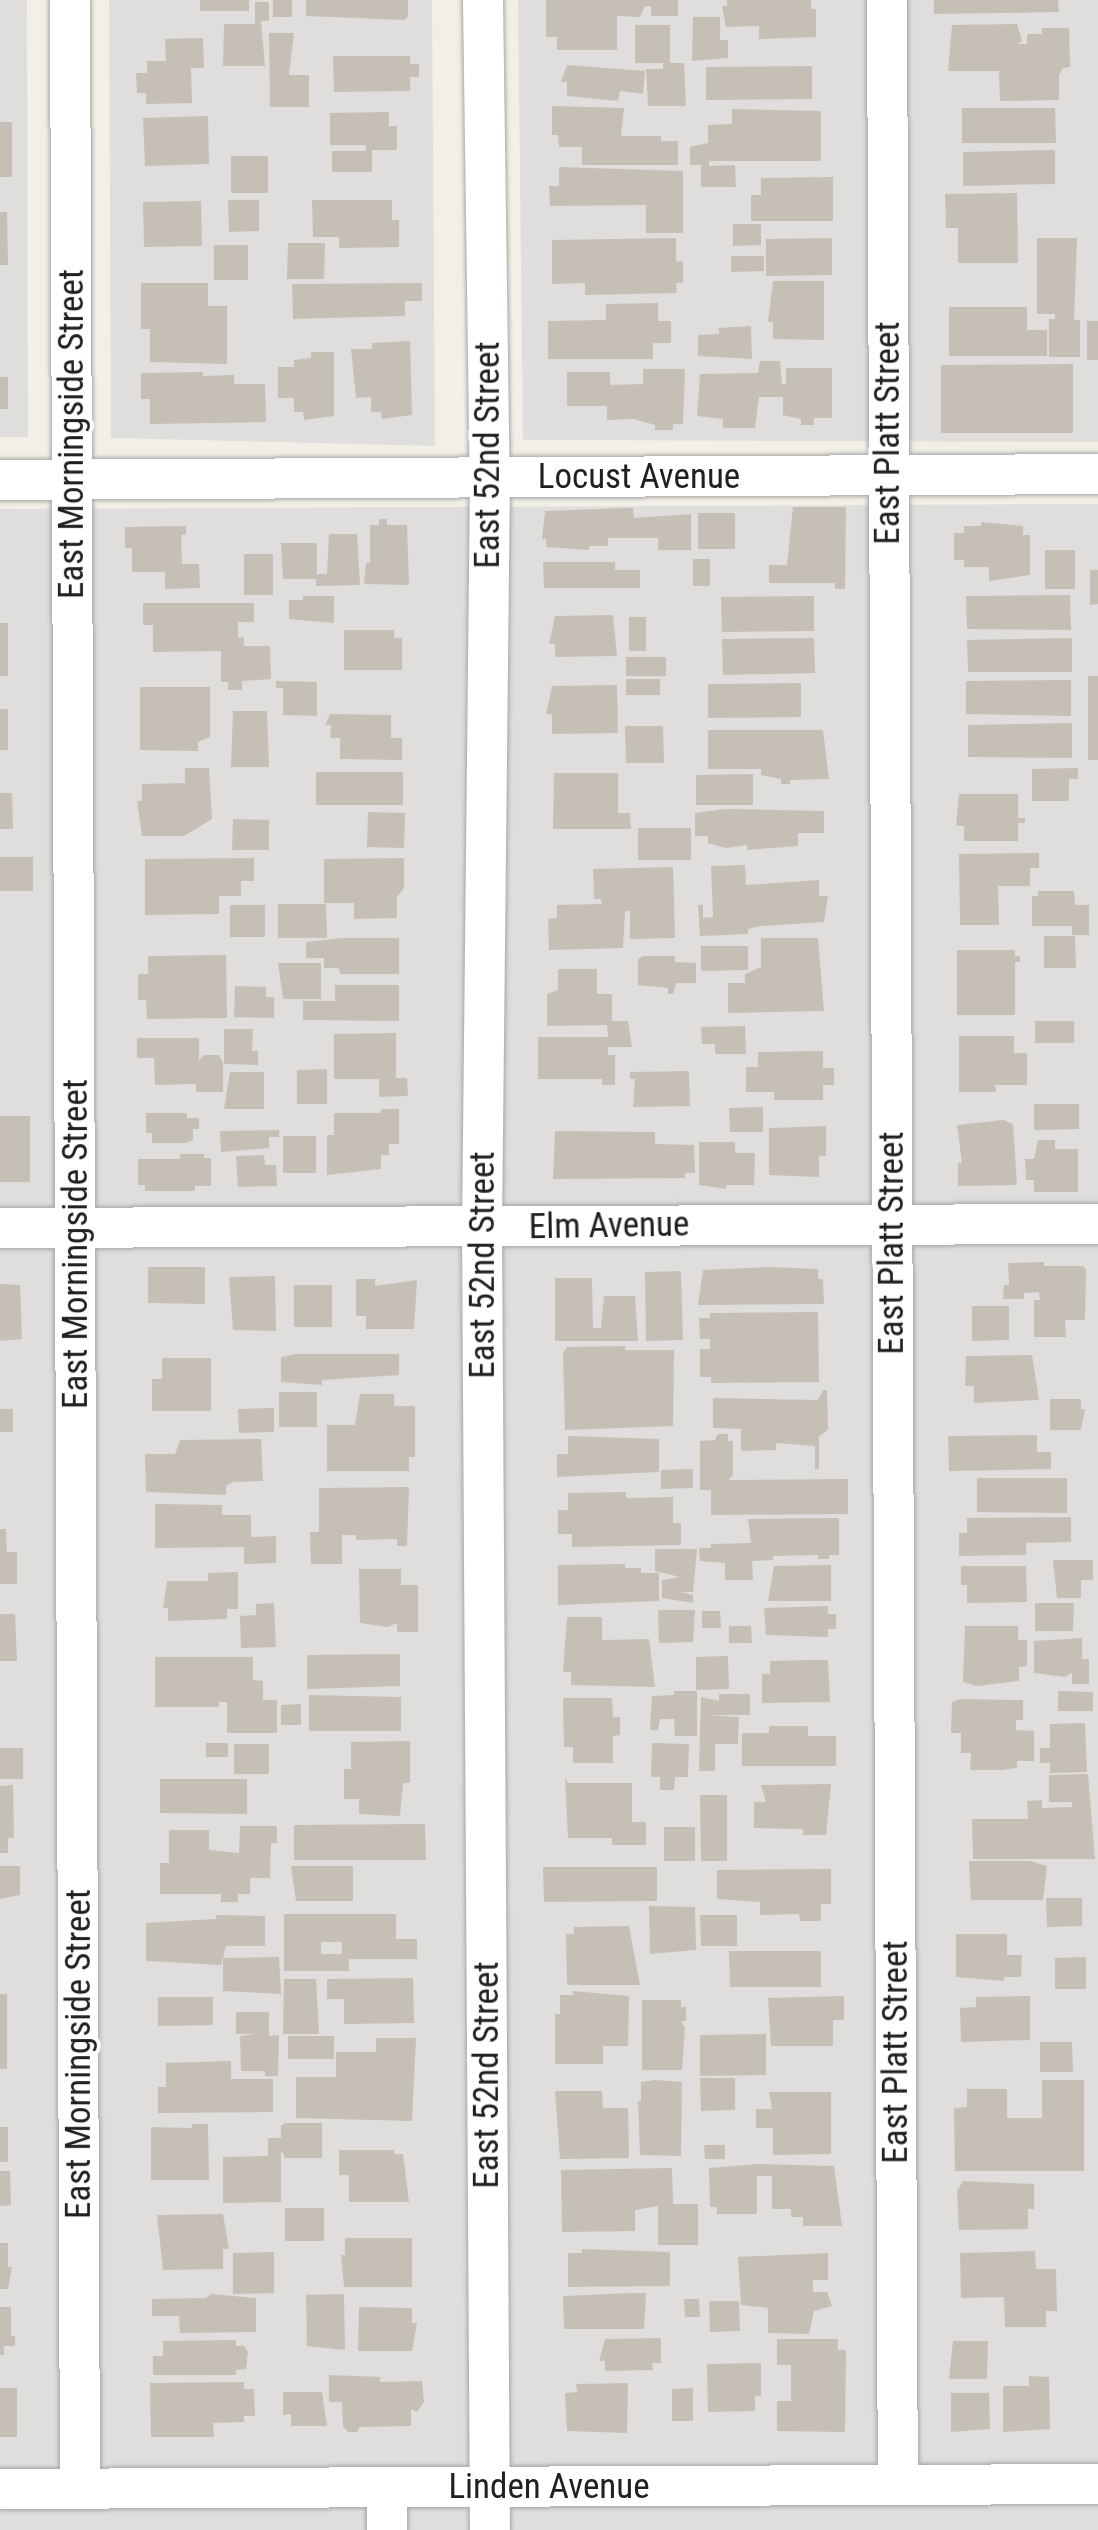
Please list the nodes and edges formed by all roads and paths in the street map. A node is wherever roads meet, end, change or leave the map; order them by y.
1 (70, 0) edge
2 (483, 0) edge
3 (886, 0) edge
4 (1098, 474) edge
5 (888, 475) junction
6 (490, 478) junction
7 (0, 480) edge
8 (72, 480) junction
9 (892, 1224) junction
10 (1098, 1224) edge
11 (76, 1226) junction
12 (0, 1228) edge
13 (482, 1228) junction
14 (1098, 2484) edge
15 (898, 2485) junction
16 (388, 2487) junction
17 (490, 2487) junction
18 (0, 2489) edge
19 (80, 2489) junction
20 (387, 2530) edge
21 (490, 2530) edge

1 - 8 street, East Morningside Street
2 - 6 street, East 52nd Street
3 - 5 street, East Platt Street
4 - 5 street, Locust Avenue
5 - 6 street, Locust Avenue
5 - 9 street, East Platt Street
6 - 8 street, Locust Avenue
6 - 13 street, East 52nd Street
7 - 8 street, Locust Avenue
8 - 11 street, East Morningside Street
9 - 10 street, Elm Avenue
9 - 13 street, Elm Avenue
9 - 15 street, East Platt Street
11 - 12 street, Elm Avenue
11 - 13 street, Elm Avenue
11 - 19 street, East Morningside Street
13 - 17 street, East 52nd Street
14 - 15 street, Linden Avenue
15 - 17 street, Linden Avenue
16 - 17 street, Linden Avenue
16 - 19 street, Linden Avenue
16 - 20 street
17 - 21 street, East 52nd Street
18 - 19 street, Linden Avenue

